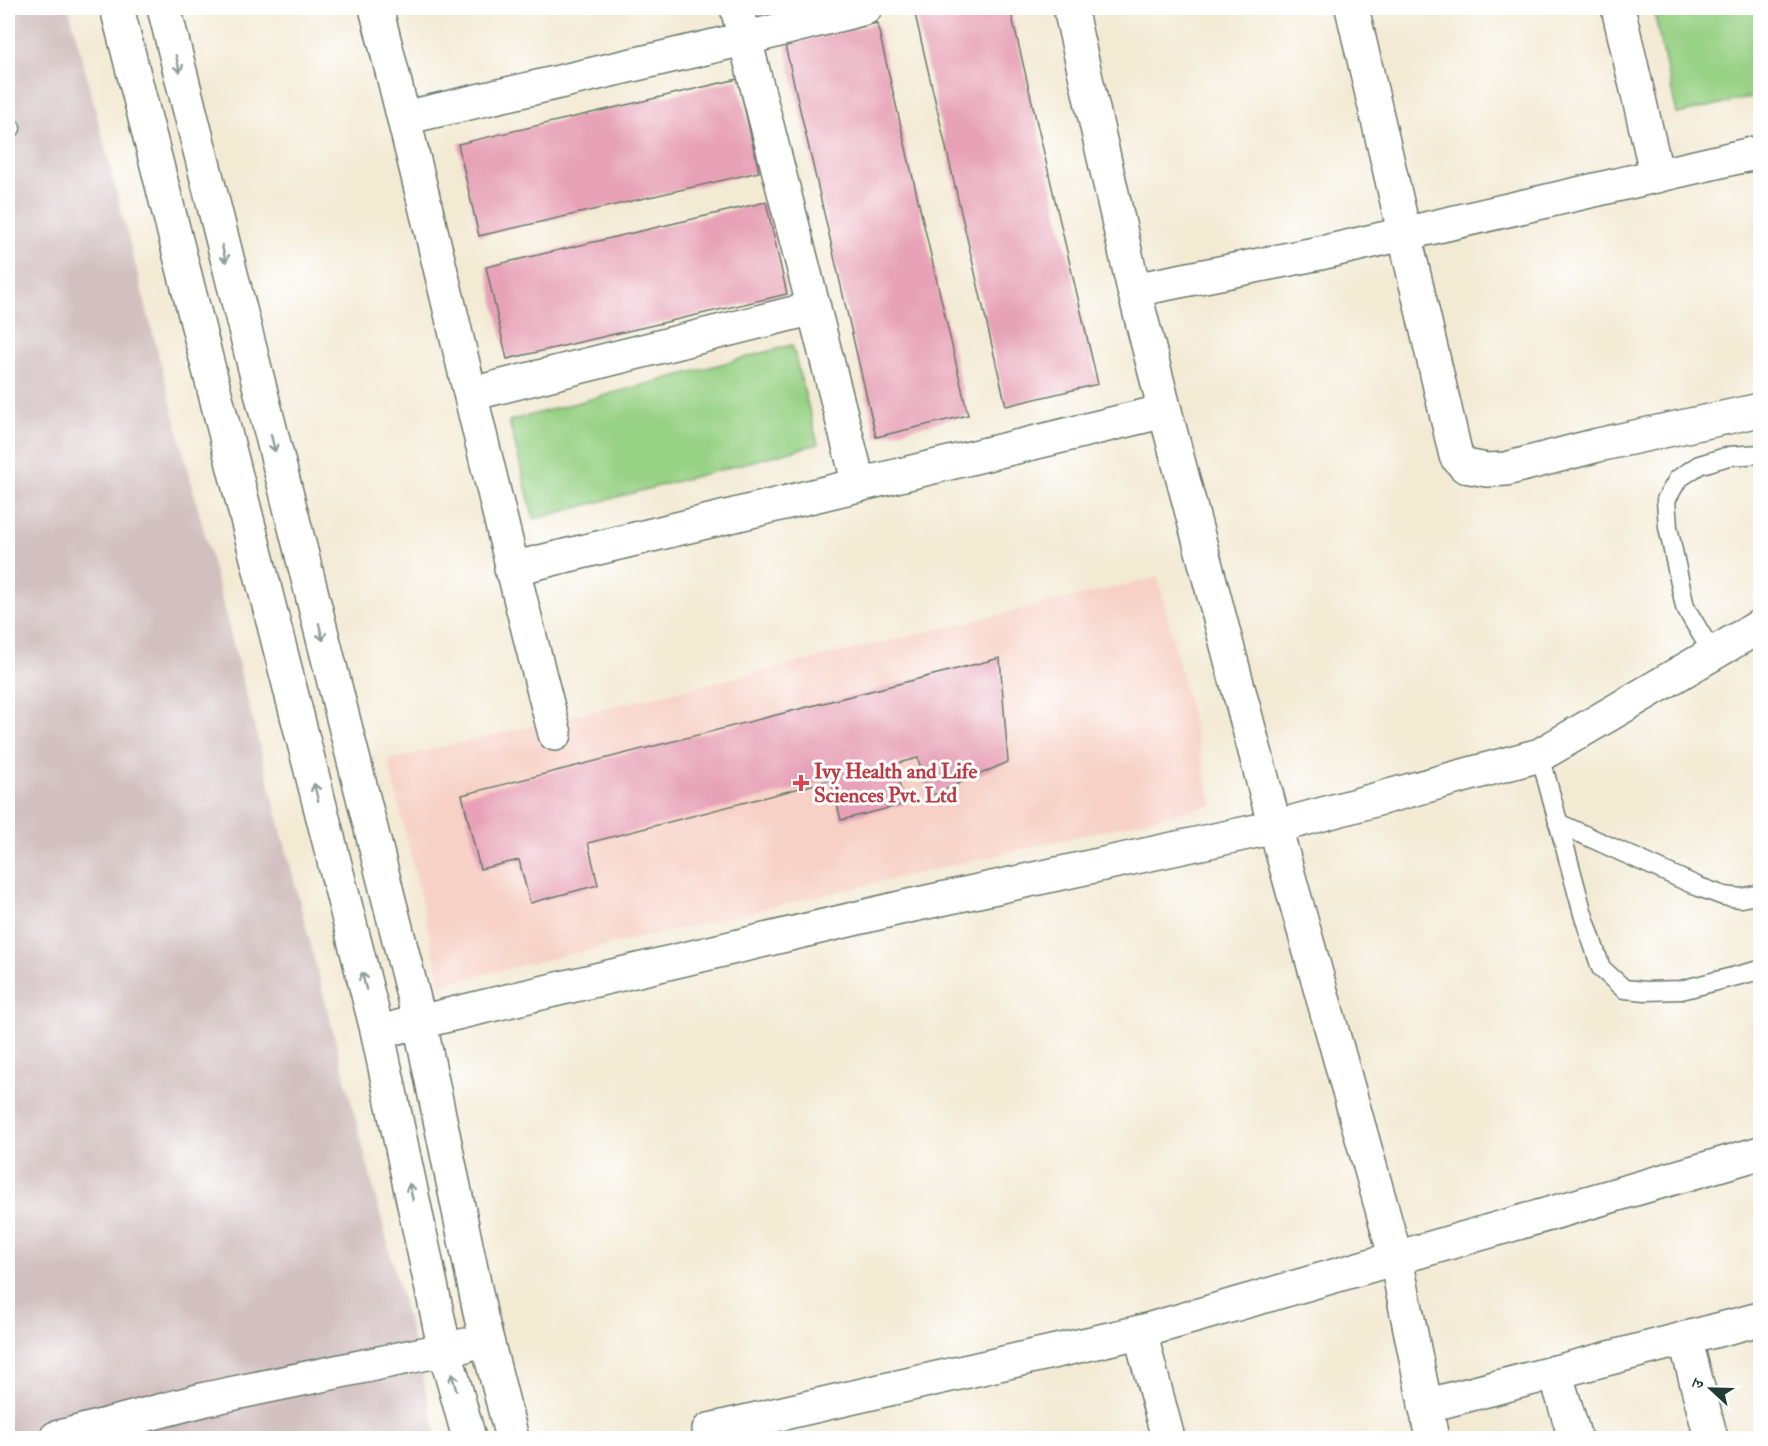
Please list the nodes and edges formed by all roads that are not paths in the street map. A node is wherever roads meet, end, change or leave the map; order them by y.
1 (117, 8) edge
2 (164, 8) edge
3 (376, 8) edge
4 (737, 8) edge
5 (865, 8) edge
6 (1070, 8) edge
7 (1352, 8) edge
8 (1618, 8) edge
9 (744, 39) junction
10 (404, 118) junction
11 (1761, 152) edge
12 (1657, 176) junction
13 (1405, 234) junction
14 (1134, 291) junction
15 (814, 308) junction
16 (471, 394) junction
17 (1761, 410) edge
18 (1166, 411) junction
19 (1761, 454) edge
20 (859, 485) junction
21 (511, 569) junction
22 (1761, 626) edge
23 (1713, 654) junction
24 (555, 734) dead end
25 (1540, 755) junction
26 (1558, 823) junction
27 (1275, 827) junction
28 (1761, 894) edge
29 (1761, 970) edge
30 (420, 1023) junction
31 (377, 1030) junction
32 (1761, 1153) edge
33 (1396, 1259) junction
34 (1761, 1319) edge
35 (1140, 1332) junction
36 (1685, 1338) junction
37 (487, 1339) junction
38 (446, 1352) junction
39 (1555, 1372) junction
40 (1425, 1406) junction
41 (56, 1438) edge
42 (469, 1438) edge
43 (512, 1438) edge
44 (711, 1438) edge
45 (1168, 1438) edge
46 (1432, 1438) edge
47 (1575, 1438) edge
48 (1711, 1438) edge

31 -> 1 street
2 -> 30 street
3 - 10 street
4 - 9 street
5 - 9 street
6 - 14 street
7 - 13 street
8 - 12 street
9 - 10 street
9 - 15 street
10 - 16 street
11 - 12 street
12 - 13 street
13 - 14 street
13 - 17 street
14 - 18 street
15 - 16 street
15 - 20 street
16 - 21 street
18 - 20 street
18 - 27 street
19 - 23 lane
20 - 21 street
21 - 24 street
22 - 23 street
23 - 25 street
25 - 26 lane
25 - 27 street
26 - 28 lane
26 - 29 lane
27 - 30 street
27 - 33 street
30 - 31 street
30 - 37 street
38 -> 31 street
32 - 33 street
33 - 35 street
33 - 40 street
34 - 36 street
35 - 44 street
35 - 45 street
36 - 39 street
36 - 48 street
37 - 38 street
37 - 43 street
38 - 41 street
42 -> 38 street
39 - 40 street
39 - 47 street
40 - 46 street

